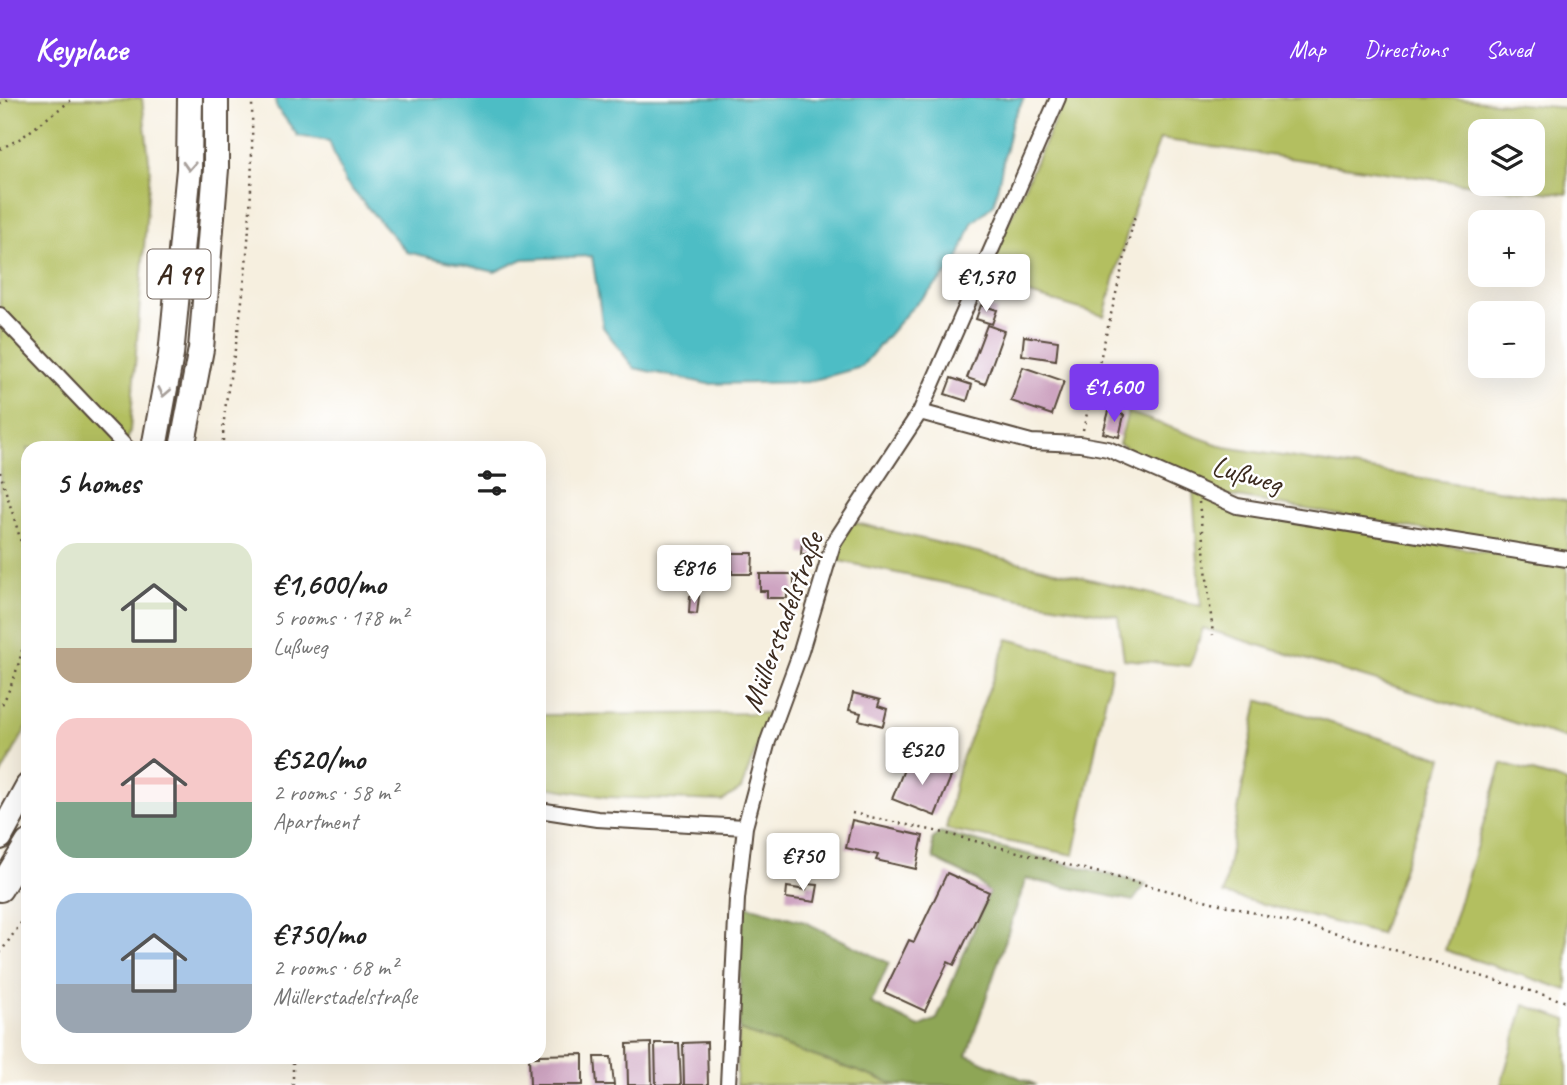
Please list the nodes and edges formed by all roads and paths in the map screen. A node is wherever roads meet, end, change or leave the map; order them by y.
1 (12, 98) edge
2 (74, 98) edge
3 (190, 98) edge
4 (216, 98) edge
5 (252, 98) edge
6 (1058, 98) edge
7 (0, 104) edge
8 (0, 149) edge
9 (1135, 215) dead end
10 (0, 314) edge
11 (920, 412) junction
12 (120, 441) edge
13 (155, 441) edge
14 (183, 441) edge
15 (223, 441) edge
16 (1080, 444) junction
17 (0, 472) edge
18 (1198, 488) junction
19 (21, 550) edge
20 (1567, 559) edge
21 (1213, 635) dead end
22 (21, 653) edge
23 (0, 708) edge
24 (21, 799) edge
25 (546, 811) edge
26 (852, 813) dead end
27 (746, 827) junction
28 (0, 838) edge
29 (21, 855) edge
30 (0, 889) edge
31 (21, 923) edge
32 (0, 953) edge
33 (1567, 1002) edge
34 (293, 1064) edge
35 (293, 1085) edge
36 (728, 1085) edge

1 - 7 path
2 - 8 path
3 -> 13 highway, A 99
4 - 14 highway, A 99
5 - 15 path
6 - 11 street, Müllerstadelstraße
9 - 16 path
10 - 12 street
11 - 16 street, Lußweg
11 - 27 street, Müllerstadelstraße
16 - 18 street, Lußweg
17 - 19 path
18 - 20 street, Lußweg
18 - 21 path
22 - 23 path
24 - 28 highway
25 - 27 street
26 - 33 path
27 - 36 street, Müllerstadelstraße
29 - 30 highway
31 - 32 path
34 - 35 path

